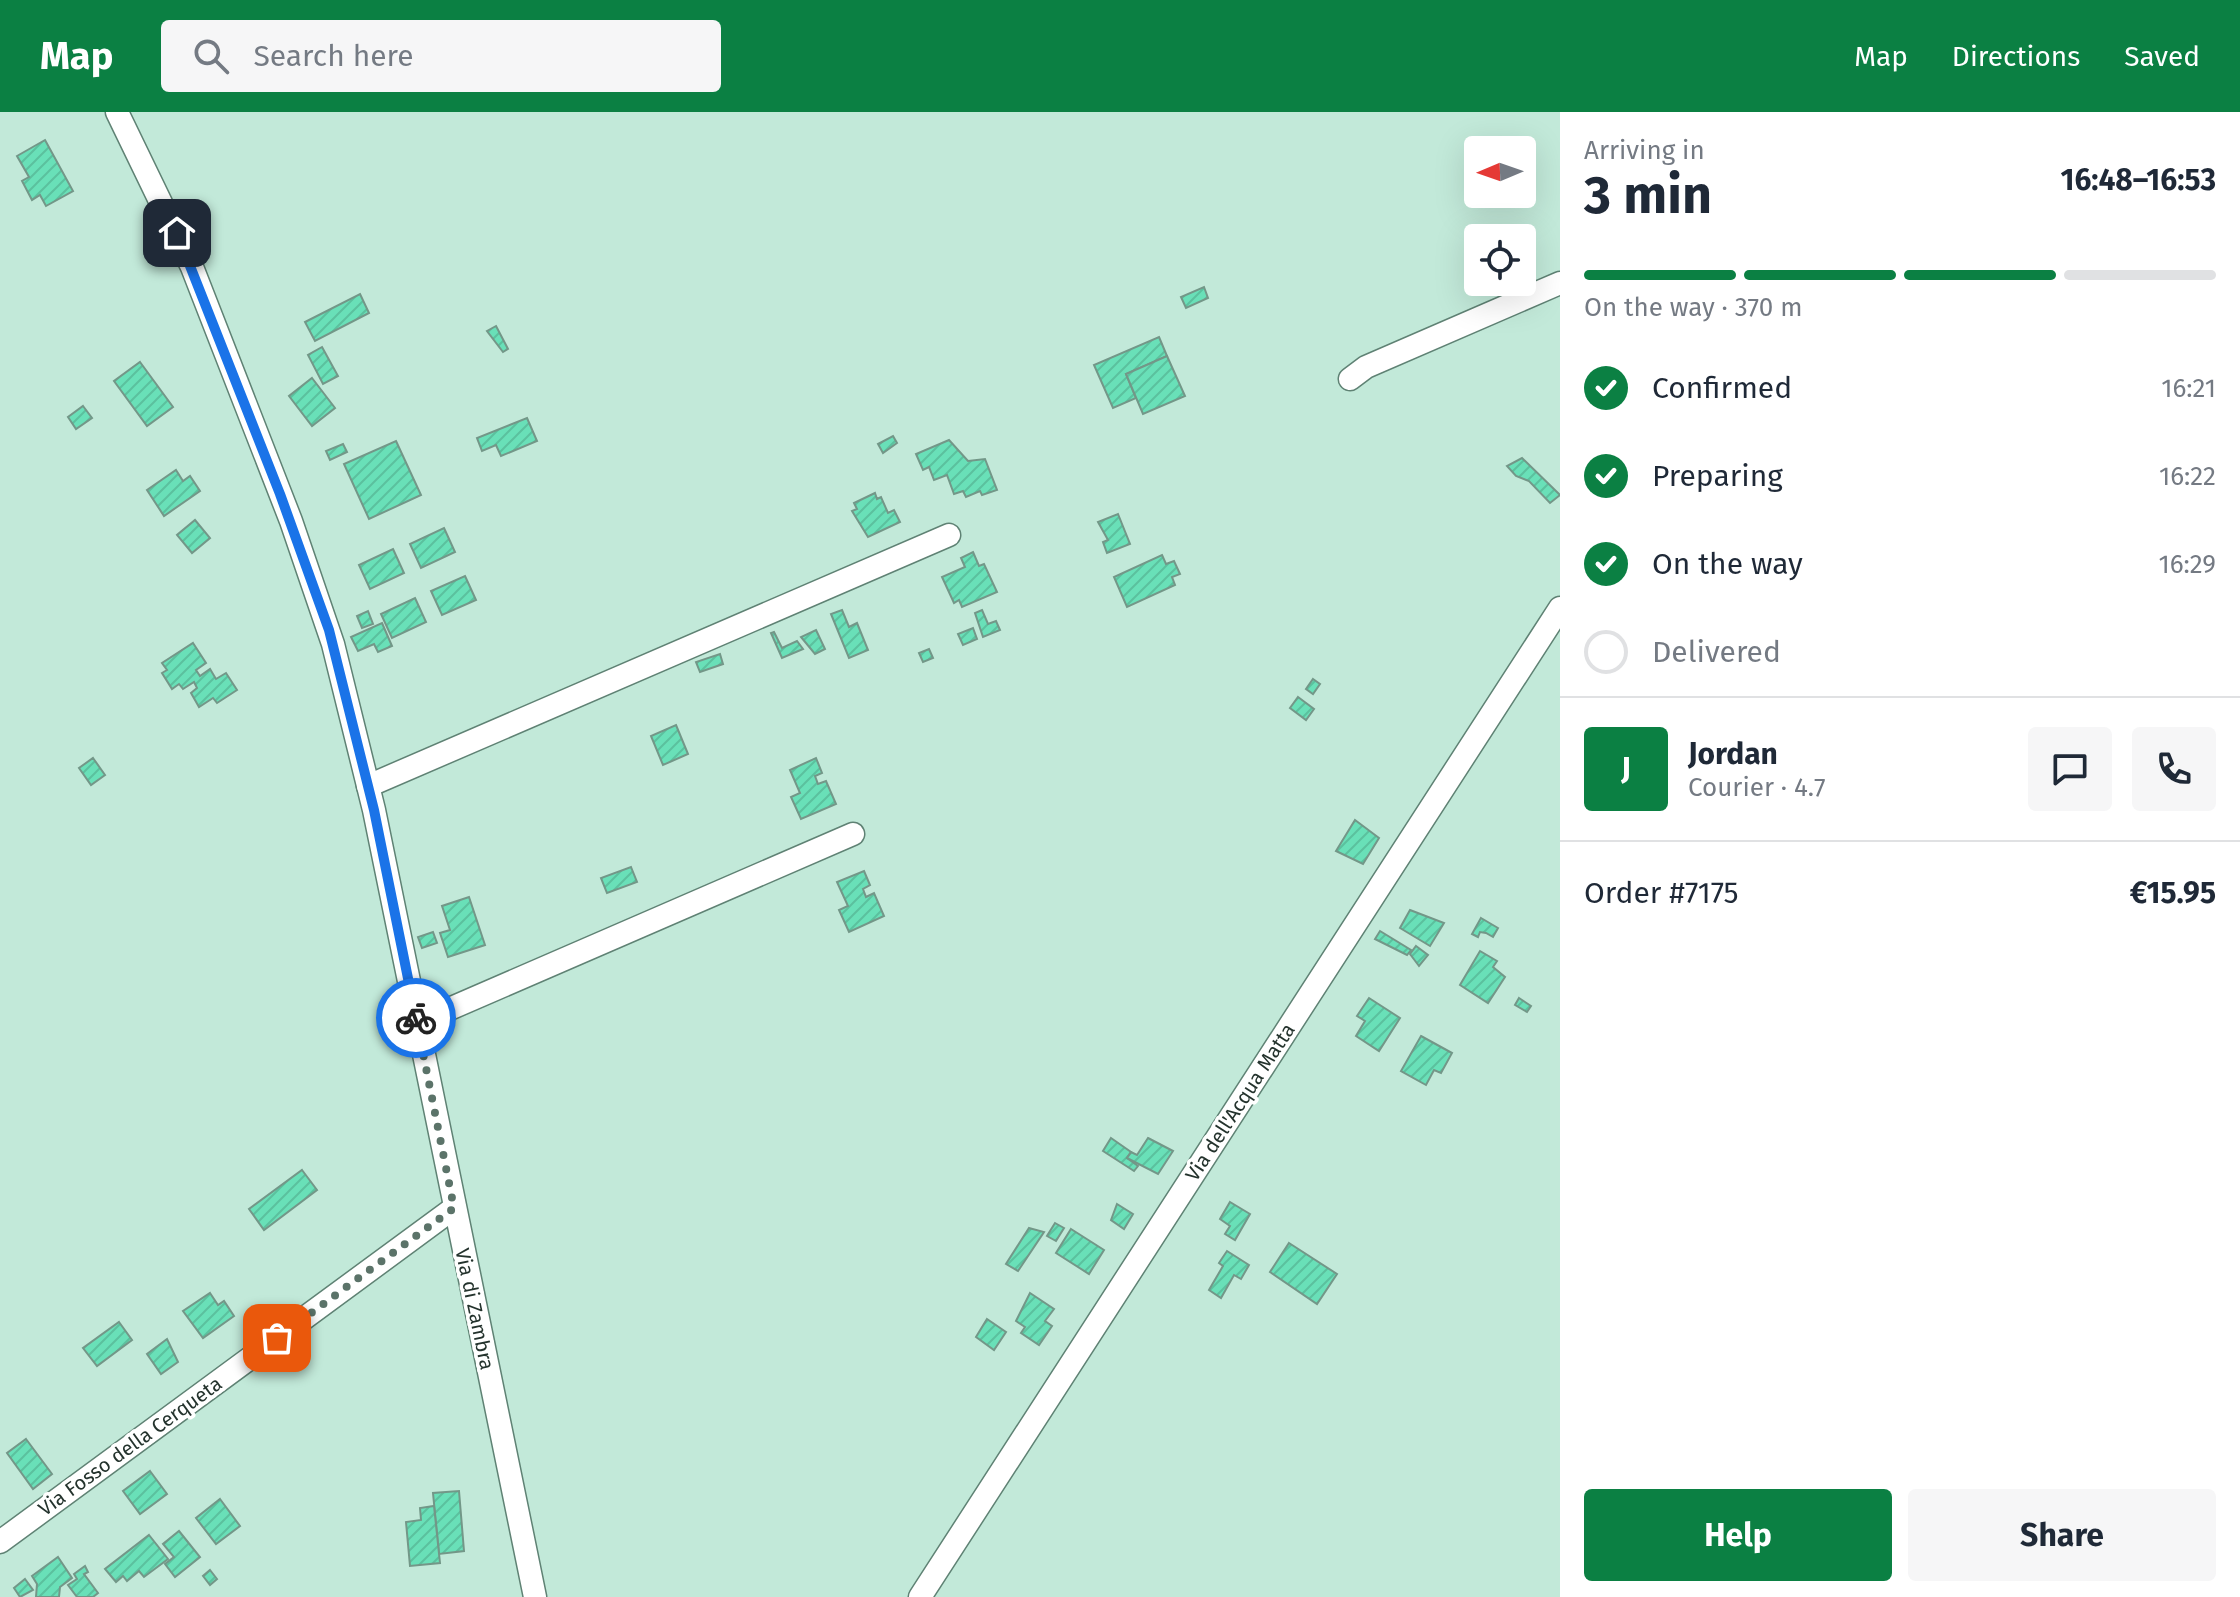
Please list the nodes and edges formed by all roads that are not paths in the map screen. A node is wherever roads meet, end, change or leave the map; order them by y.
1 (117, 112) edge
2 (1560, 283) edge
3 (1350, 379) dead end
4 (949, 535) dead end
5 (1560, 608) edge
6 (368, 786) junction
7 (853, 834) dead end
8 (417, 1023) junction
9 (454, 1208) junction
10 (0, 1542) edge
11 (535, 1597) edge
12 (920, 1597) edge

1 - 6 street, Via di Zambra
2 - 3 street
4 - 6 street
5 - 12 street, Via dell'Acqua Matta
6 - 8 street, Via di Zambra
7 - 8 street
8 - 9 street, Via di Zambra
9 - 10 street, Via Fosso della Cerqueta
9 - 11 street, Via di Zambra

